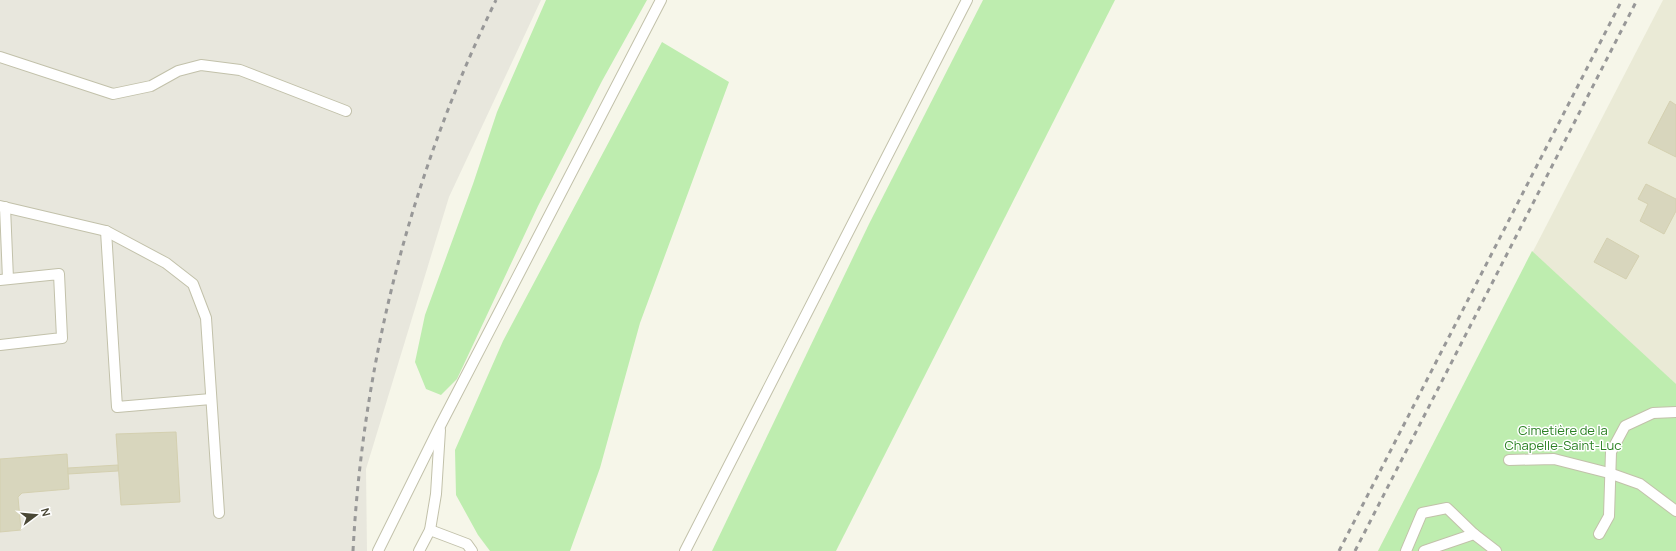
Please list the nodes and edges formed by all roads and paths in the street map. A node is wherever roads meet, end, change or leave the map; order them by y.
1 (661, 0) edge
2 (967, 0) edge
3 (0, 57) edge
4 (346, 111) dead end
5 (3, 207) edge
6 (106, 231) junction
7 (4, 279) edge
8 (0, 345) edge
9 (211, 399) junction
10 (1676, 412) edge
11 (440, 426) junction
12 (1509, 460) dead end
13 (1609, 473) junction
14 (1676, 511) edge
15 (219, 513) dead end
16 (430, 530) junction
17 (1474, 534) junction
18 (1598, 534) dead end
19 (378, 551) edge
20 (419, 551) edge
21 (472, 551) edge
22 (685, 551) edge
23 (1406, 551) edge
24 (1424, 551) edge
25 (1496, 551) edge

1 - 11 lane
2 - 22 lane
3 - 4 lane
5 - 6 lane
5 - 7 lane
6 - 9 lane
6 - 9 lane
7 - 8 lane
9 - 15 lane
10 - 13 lane
11 - 16 lane
11 - 19 lane
12 - 13 lane
13 - 14 lane
13 - 18 lane
16 - 20 lane
16 - 21 lane
17 - 23 lane
17 - 24 lane
17 - 25 lane

